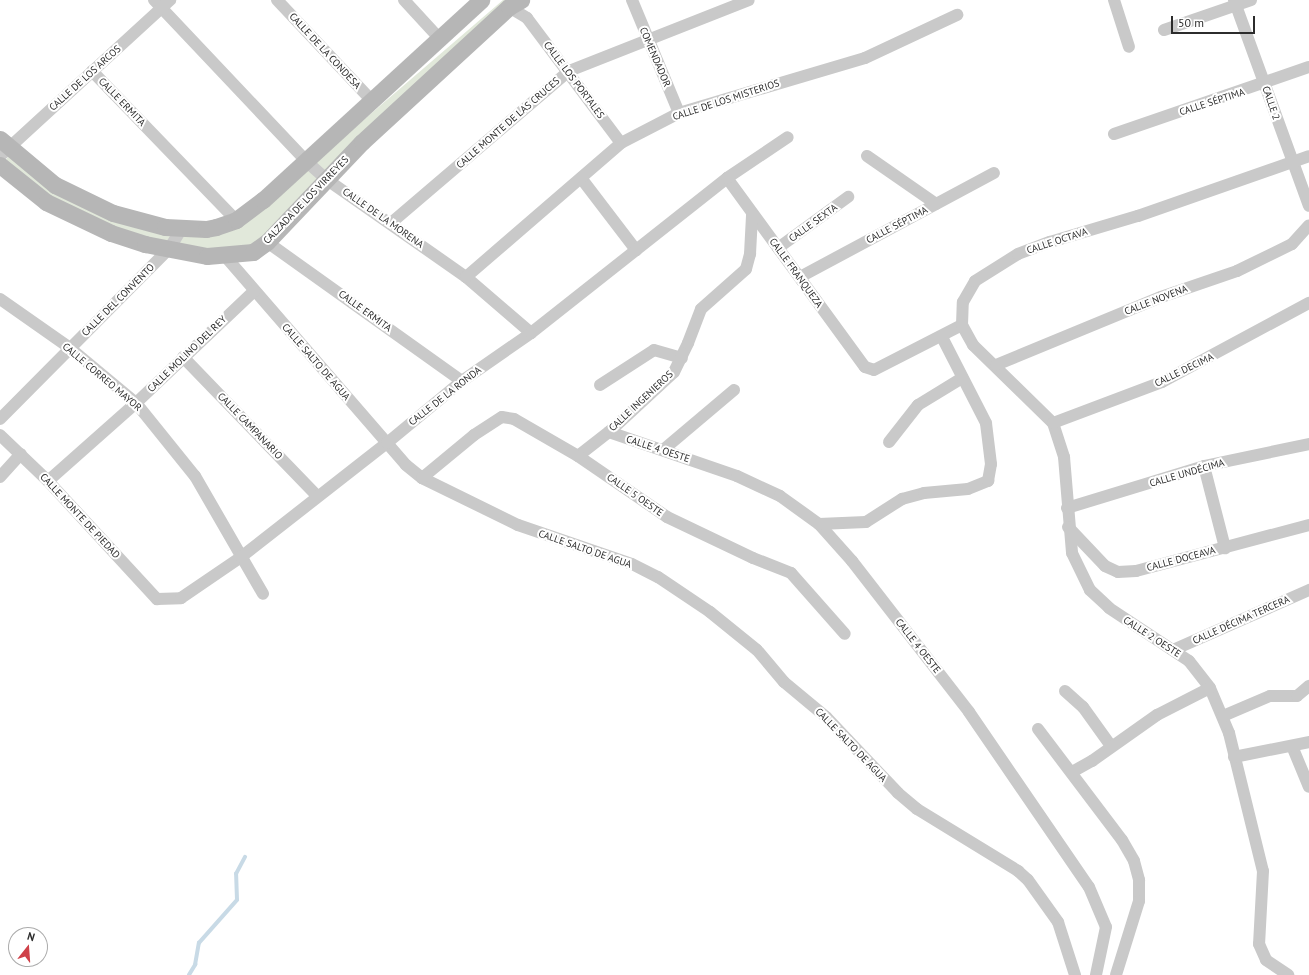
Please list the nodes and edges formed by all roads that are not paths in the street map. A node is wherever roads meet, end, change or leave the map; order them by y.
1 (277, 0) edge
2 (404, 0) edge
3 (481, 0) edge
4 (527, 0) edge
5 (632, 0) edge
6 (749, 0) edge
7 (1114, 0) edge
8 (1251, 0) edge
9 (512, 2) edge
10 (162, 3) edge
11 (1235, 3) edge
12 (957, 15) dead end
13 (527, 18) junction
14 (1164, 30) dead end
15 (439, 38) junction
16 (646, 39) junction
17 (1129, 47) dead end
18 (1309, 67) edge
19 (92, 71) junction
20 (569, 71) junction
21 (1264, 84) junction
22 (373, 102) junction
23 (679, 113) junction
24 (1114, 134) dead end
25 (788, 137) dead end
26 (621, 143) junction
27 (3, 147) edge
28 (867, 156) dead end
29 (1309, 156) edge
30 (306, 161) junction
31 (1292, 162) junction
32 (0, 165) edge
33 (994, 173) dead end
34 (580, 178) junction
35 (727, 178) junction
36 (326, 179) junction
37 (848, 197) dead end
38 (936, 204) junction
39 (1309, 206) edge
40 (752, 215) junction
41 (236, 220) junction
42 (391, 223) junction
43 (1309, 225) edge
44 (182, 228) junction
45 (267, 242) junction
46 (778, 248) junction
47 (169, 249) junction
48 (636, 250) junction
49 (225, 256) junction
50 (466, 277) junction
51 (800, 277) junction
52 (254, 291) junction
53 (0, 299) edge
54 (1309, 303) edge
55 (962, 325) junction
56 (531, 333) junction
57 (942, 337) junction
58 (70, 348) junction
59 (183, 357) junction
60 (682, 358) junction
61 (996, 365) junction
62 (962, 378) junction
63 (462, 381) junction
64 (600, 385) dead end
65 (734, 390) dead end
66 (136, 403) junction
67 (0, 419) edge
68 (1053, 423) junction
69 (609, 432) junction
70 (0, 435) edge
71 (889, 442) dead end
72 (387, 443) junction
73 (1309, 444) edge
74 (663, 450) junction
75 (21, 454) junction
76 (578, 456) junction
77 (1204, 466) junction
78 (0, 477) edge
79 (422, 478) junction
80 (48, 481) junction
81 (318, 496) junction
82 (1067, 508) junction
83 (819, 524) junction
84 (1309, 525) edge
85 (1068, 527) junction
86 (1225, 548) junction
87 (241, 557) junction
88 (1309, 590) edge
89 (263, 594) dead end
90 (157, 598) joint
91 (845, 634) dead end
92 (1173, 650) junction
93 (1309, 686) edge
94 (1210, 688) junction
95 (1065, 691) dead end
96 (1223, 716) junction
97 (1038, 729) dead end
98 (1309, 742) edge
99 (1111, 746) junction
100 (1292, 746) junction
101 (1234, 757) junction
102 (1072, 772) junction
103 (1309, 787) edge
104 (1075, 975) edge
105 (1096, 975) edge
106 (1116, 975) edge
107 (1288, 975) edge

1 - 22 street, CALLE DE LA CONDESA
2 - 15 street
3 - 15 street
4 - 13 street
5 - 16 street, COMENDADOR
6 - 16 street, CALLE MONTE DE LAS CRUCES
7 - 17 street
8 - 11 street
9 - 13 street, CALLE LOS PORTALES
9 - 36 street, CALZADA DE LOS VIRREYES
10 - 19 street, CALLE DE LOS ARCOS
10 - 30 street, CALLE DE LA MORENA
11 - 14 street
11 - 21 street, CALLE 2
12 - 23 street, CALLE DE LOS MISTERIOS
13 - 20 street, CALLE LOS PORTALES
15 - 22 street
16 - 20 street, CALLE MONTE DE LAS CRUCES
16 - 23 street, COMENDADOR
18 - 21 street, CALLE SÉPTIMA
19 - 27 street, CALLE DE LOS ARCOS
19 - 41 street, CALLE ERMITA
20 - 26 street, CALLE LOS PORTALES
20 - 42 street, CALLE MONTE DE LAS CRUCES
21 - 24 street, CALLE SÉPTIMA
21 - 31 street, CALLE 2
22 - 30 street
23 - 26 street, CALLE DE LOS MISTERIOS
25 - 35 street, CALLE DE LA RONDA
26 - 34 street, CALLE DE LOS MISTERIOS
27 - 44 street
28 - 38 street
29 - 31 street, CALLE OCTAVA
30 - 36 street, CALLE DE LA MORENA
30 - 41 street
31 - 39 street, CALLE 2
31 - 55 street, CALLE OCTAVA
32 - 47 street, CALZADA DE LOS VIRREYES
33 - 38 street, CALLE SÉPTIMA
34 - 48 street
34 - 50 street, CALLE DE LOS MISTERIOS
35 - 40 street, CALLE FRANQUEZA
35 - 48 street, CALLE DE LA RONDA
36 - 42 street, CALLE DE LA MORENA
36 - 45 street, CALZADA DE LOS VIRREYES
37 - 46 street, CALLE SEXTA
38 - 51 street, CALLE SÉPTIMA
40 - 46 street, CALLE FRANQUEZA
40 - 60 street, CALLE INGENIEROS
41 - 44 street
42 - 50 street, CALLE DE LA MORENA
43 - 61 street, CALLE NOVENA
44 - 47 street, CALLE DEL CONVENTO
45 - 49 street, CALZADA DE LOS VIRREYES
45 - 63 street, CALLE ERMITA
46 - 51 street, CALLE FRANQUEZA
47 - 49 street, CALZADA DE LOS VIRREYES
47 - 58 street, CALLE DEL CONVENTO
48 - 56 street, CALLE DE LA RONDA
49 - 52 street, CALLE SALTO DE AGUA
50 - 56 street, CALLE DE LA MORENA
51 - 57 street, CALLE FRANQUEZA
52 - 59 street, CALLE MOLINO DEL REY
52 - 72 street, CALLE SALTO DE AGUA
53 - 58 street, CALLE CORREO MAYOR
54 - 68 street, CALLE DECIMA
55 - 57 street
55 - 61 street, CALLE 2 OESTE
56 - 63 street, CALLE DE LA RONDA
57 - 62 street
58 - 66 street, CALLE CORREO MAYOR
58 - 67 street, CALLE DEL CONVENTO
59 - 66 street, CALLE MOLINO DEL REY
59 - 81 street, CALLE CAMPANARIO
60 - 64 street
60 - 69 street, CALLE INGENIEROS
61 - 68 street, CALLE 2 OESTE
62 - 71 street
62 - 83 street
63 - 72 street, CALLE DE LA RONDA
65 - 74 street
66 - 80 street, CALLE MOLINO DEL REY
66 - 87 street, CALLE CORREO MAYOR
68 - 82 street, CALLE 2 OESTE
69 - 74 street, CALLE 4 OESTE
69 - 76 street, CALLE INGENIEROS
70 - 75 street, CALLE MONTE DE PIEDAD
72 - 79 street, CALLE SALTO DE AGUA
72 - 81 street, CALLE DE LA RONDA
73 - 77 street, CALLE UNDÉCIMA
74 - 83 street, CALLE 4 OESTE
75 - 78 street
75 - 80 street, CALLE MONTE DE PIEDAD
76 - 79 street, CALLE 5 OESTE
76 - 91 street, CALLE 5 OESTE
77 - 82 street, CALLE UNDÉCIMA
77 - 86 street
79 - 104 street, CALLE SALTO DE AGUA
80 - 90 street, CALLE MONTE DE PIEDAD
81 - 87 street, CALLE DE LA RONDA
82 - 85 street, CALLE 2 OESTE
83 - 105 street, CALLE 4 OESTE
84 - 86 street, CALLE DOCEAVA
85 - 86 street, CALLE DOCEAVA
85 - 92 street, CALLE 2 OESTE
87 - 89 street, CALLE CORREO MAYOR
87 - 90 street, CALLE DE LA RONDA
88 - 92 street, CALLE DÉCIMA TERCERA
92 - 94 street, CALLE 2 OESTE
93 - 96 street
94 - 96 street, CALLE 2 OESTE
94 - 99 street
95 - 99 street
96 - 101 street, CALLE 2 OESTE
97 - 102 street
98 - 100 street
99 - 102 street
100 - 101 street
100 - 103 street
101 - 107 street, CALLE 2 OESTE
102 - 106 street

